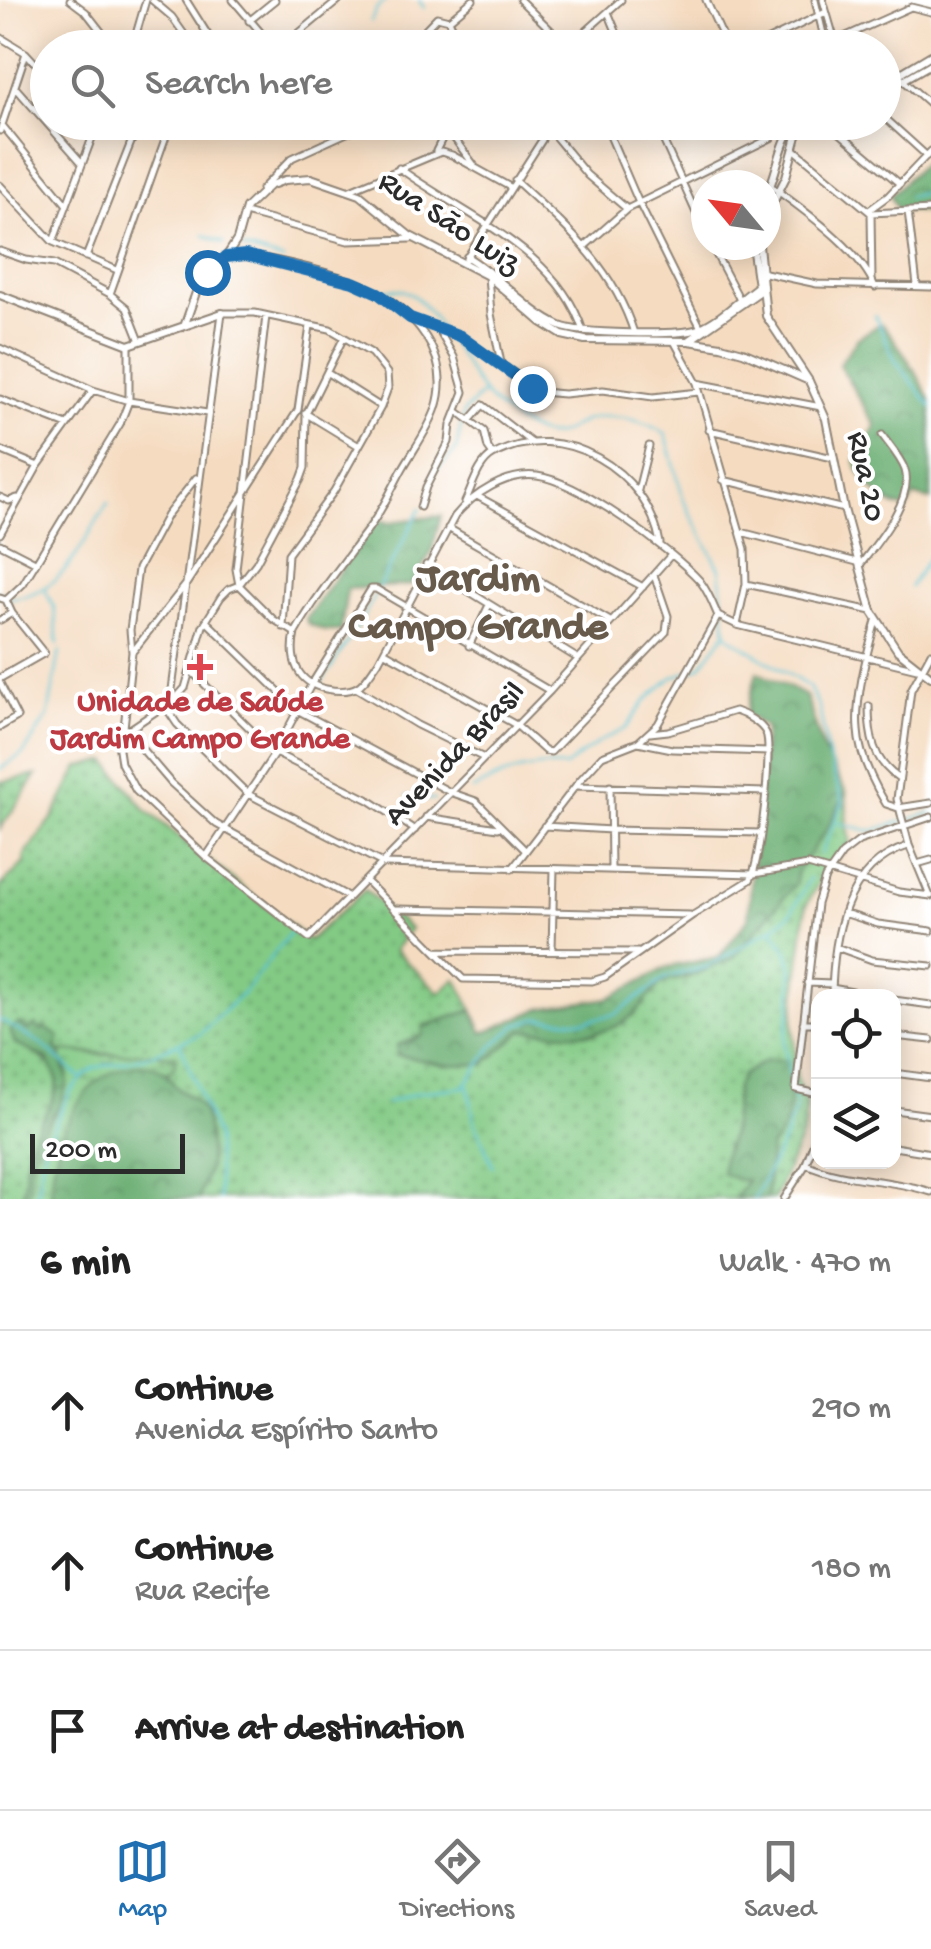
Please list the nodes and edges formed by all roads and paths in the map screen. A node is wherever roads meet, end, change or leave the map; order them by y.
1 (70, 0) edge
2 (149, 0) edge
3 (168, 0) edge
4 (186, 0) edge
5 (233, 0) edge
6 (275, 0) edge
7 (339, 0) edge
8 (474, 0) edge
9 (520, 0) edge
10 (621, 0) edge
11 (706, 0) edge
12 (815, 0) edge
13 (823, 0) edge
14 (910, 4) edge
15 (162, 9) junction
16 (608, 12) junction
17 (931, 12) edge
18 (822, 13) junction
19 (449, 20) junction
20 (249, 21) junction
21 (100, 30) edge
22 (138, 30) edge
23 (179, 30) edge
24 (205, 30) edge
25 (258, 30) edge
26 (300, 30) edge
27 (424, 30) edge
28 (454, 30) edge
29 (551, 30) edge
30 (587, 30) edge
31 (616, 30) edge
32 (720, 30) edge
33 (788, 30) edge
34 (824, 30) edge
35 (830, 30) edge
36 (862, 30) edge
37 (0, 36) edge
38 (26, 52) junction
39 (931, 54) edge
40 (30, 57) edge
41 (931, 64) edge
42 (901, 72) edge
43 (904, 82) junction
44 (901, 83) edge
45 (15, 86) junction
46 (30, 103) edge
47 (931, 105) edge
48 (1, 128) edge
49 (901, 131) edge
50 (62, 140) edge
51 (91, 140) edge
52 (131, 140) edge
53 (164, 140) edge
54 (330, 140) edge
55 (441, 140) edge
56 (455, 140) edge
57 (542, 140) edge
58 (557, 140) edge
59 (612, 140) edge
60 (664, 140) edge
61 (767, 140) edge
62 (775, 140) edge
63 (786, 140) edge
64 (797, 140) edge
65 (848, 140) edge
66 (784, 144) junction
67 (794, 148) junction
68 (434, 153) junction
69 (929, 153) edge
70 (82, 163) junction
71 (399, 168) junction
72 (779, 170) edge
73 (479, 172) junction
74 (515, 180) junction
75 (682, 182) junction
76 (900, 184) junction
77 (0, 185) edge
78 (781, 186) edge
79 (510, 187) junction
80 (350, 190) junction
81 (260, 191) junction
82 (781, 194) edge
83 (691, 202) edge
84 (639, 203) junction
85 (67, 205) junction
86 (627, 208) junction
87 (908, 210) junction
88 (931, 210) edge
89 (245, 212) junction
90 (870, 212) junction
91 (487, 224) junction
92 (414, 238) junction
93 (53, 242) junction
94 (585, 246) junction
95 (0, 252) edge
96 (86, 257) junction
97 (226, 257) junction
98 (465, 259) junction
99 (719, 260) edge
100 (757, 260) edge
101 (758, 260) edge
102 (117, 270) junction
103 (760, 272) junction
104 (488, 276) junction
105 (873, 283) junction
106 (917, 285) junction
107 (760, 287) junction
108 (931, 287) edge
109 (110, 294) junction
110 (0, 295) edge
111 (740, 300) junction
112 (222, 313) junction
113 (266, 316) junction
114 (410, 318) junction
115 (185, 324) junction
116 (310, 326) junction
117 (438, 328) junction
118 (700, 328) junction
119 (582, 331) junction
120 (634, 332) junction
121 (344, 336) junction
122 (140, 341) junction
123 (636, 341) junction
124 (674, 341) junction
125 (689, 341) junction
126 (129, 345) junction
127 (0, 348) edge
128 (502, 366) junction
129 (328, 374) junction
130 (809, 381) junction
131 (697, 383) junction
132 (93, 390) junction
133 (699, 392) junction
134 (0, 399) edge
135 (129, 402) junction
136 (821, 406) junction
137 (381, 407) junction
138 (298, 410) junction
139 (457, 410) junction
140 (207, 413) junction
141 (306, 414) junction
142 (470, 420) junction
143 (67, 424) junction
144 (709, 430) junction
145 (882, 435) dead end
146 (533, 444) junction
147 (359, 446) junction
148 (648, 446) dead end
149 (0, 450) edge
150 (493, 455) junction
151 (836, 459) junction
152 (38, 466) junction
153 (198, 475) junction
154 (723, 480) junction
155 (638, 490) junction
156 (247, 493) junction
157 (477, 496) junction
158 (0, 497) edge
159 (20, 497) junction
160 (464, 505) junction
161 (420, 507) dead end
162 (844, 509) junction
163 (448, 528) junction
164 (741, 532) junction
165 (0, 534) edge
166 (0, 544) edge
167 (660, 545) junction
168 (671, 556) junction
169 (36, 562) junction
170 (426, 565) junction
171 (858, 565) junction
172 (654, 575) junction
173 (187, 582) junction
174 (746, 584) junction
175 (239, 585) junction
176 (643, 586) junction
177 (3, 599) edge
178 (490, 605) junction
179 (406, 607) junction
180 (872, 611) junction
181 (12, 614) junction
182 (718, 616) junction
183 (0, 620) edge
184 (206, 621) junction
185 (876, 621) junction
186 (610, 622) junction
187 (737, 626) junction
188 (283, 627) junction
189 (295, 634) junction
190 (469, 646) junction
191 (384, 651) junction
192 (132, 652) junction
193 (44, 653) joint
194 (931, 653) edge
195 (577, 658) junction
196 (867, 658) junction
197 (918, 670) junction
198 (192, 672) junction
199 (931, 677) edge
200 (0, 681) edge
201 (310, 685) junction
202 (356, 688) junction
203 (550, 690) junction
204 (170, 702) junction
205 (869, 706) dead end
206 (298, 711) junction
207 (516, 725) junction
208 (0, 727) edge
209 (126, 732) junction
210 (650, 733) junction
211 (638, 742) junction
212 (768, 752) junction
213 (275, 753) junction
214 (482, 757) junction
215 (899, 778) junction
216 (610, 786) junction
217 (574, 787) junction
218 (450, 792) junction
219 (764, 792) junction
220 (248, 794) junction
221 (931, 803) edge
222 (898, 808) junction
223 (426, 817) junction
224 (931, 817) edge
225 (902, 825) junction
226 (544, 826) junction
227 (226, 829) junction
228 (501, 829) junction
229 (415, 830) junction
230 (610, 830) junction
231 (762, 833) junction
232 (909, 845) junction
233 (524, 850) junction
234 (206, 857) junction
235 (931, 860) edge
236 (384, 864) junction
237 (916, 864) junction
238 (512, 869) junction
239 (554, 870) junction
240 (611, 870) junction
241 (830, 871) junction
242 (754, 874) junction
243 (859, 881) junction
244 (367, 882) junction
245 (931, 896) edge
246 (350, 898) junction
247 (394, 909) junction
248 (554, 910) junction
249 (844, 913) junction
250 (692, 915) junction
251 (931, 931) edge
252 (836, 947) junction
253 (436, 950) junction
254 (552, 950) junction
255 (641, 952) junction
256 (931, 966) edge
257 (806, 982) junction
258 (832, 986) junction
259 (844, 989) edge
260 (901, 1001) edge
261 (931, 1005) edge
262 (811, 1022) edge
263 (803, 1023) junction
264 (901, 1037) edge
265 (931, 1040) edge
266 (901, 1074) edge
267 (931, 1078) edge
268 (811, 1093) edge
269 (901, 1111) edge
270 (931, 1115) edge
271 (901, 1148) edge
272 (811, 1150) edge
273 (931, 1153) edge
274 (806, 1164) junction
275 (931, 1192) edge
276 (786, 1198) edge

1 - 21 street
2 - 15 street
2 - 22 street
3 - 15 street
4 - 24 street
5 - 20 street
6 - 20 street
7 - 26 street
8 - 19 street
9 - 29 street
10 - 16 street
11 - 32 street
12 - 18 street
13 - 18 street
14 - 17 street
14 - 36 street
15 - 23 street
16 - 30 street
16 - 31 street
18 - 33 street
18 - 34 street
18 - 35 street
19 - 27 street
19 - 28 street
20 - 25 street
37 - 38 street
38 - 40 street
38 - 45 street
39 - 42 street
41 - 43 street
43 - 44 street
43 - 47 street
45 - 46 street
45 - 48 street
48 - 85 street
49 - 69 street
50 - 70 street
51 - 70 street
52 - 96 street
53 - 102 street
54 - 81 street
55 - 68 street
56 - 73 street
57 - 74 street
58 - 86 street
59 - 84 street
60 - 75 street
61 - 75 street
62 - 66 street
63 - 66 street
64 - 67 street
65 - 76 street
66 - 72 street
67 - 78 street
67 - 90 street
68 - 71 street
68 - 73 street
69 - 76 street
70 - 85 street
71 - 80 street
71 - 91 street
73 - 79 street
74 - 79 street
74 - 94 street
75 - 83 street
75 - 84 street
76 - 90 street
77 - 93 street
79 - 91 street
80 - 81 street, Rua São Luiz
80 - 92 street, Rua São Luiz
81 - 89 street
82 - 105 street
84 - 86 street
84 - 118 street
85 - 93 street
86 - 94 street
87 - 88 street
87 - 90 street
87 - 106 street
89 - 92 street
89 - 97 street
90 - 105 street
91 - 98 street
91 - 119 street
92 - 98 street, Rua São Luiz
93 - 96 street
94 - 120 street
95 - 109 street
96 - 102 street
97 - 114 street
97 - 115 street
98 - 104 street, Rua São Luiz
98 - 119 street, Rua São Luiz
99 - 111 street
100 - 107 street, Rua 20
101 - 103 street, Rua 20
102 - 109 street
103 - 105 street
103 - 107 street, Rua 20
104 - 123 street, Rua São Luiz
104 - 128 street
105 - 106 street
106 - 108 street
107 - 111 street, Rua São Luiz
107 - 125 street
107 - 130 street, Rua 20
109 - 122 street
110 - 126 street
111 - 118 street, Rua São Luiz
112 - 113 street
112 - 115 street
112 - 140 street
113 - 116 street
113 - 156 street
114 - 117 street
114 - 189 street
115 - 122 street
116 - 121 street
116 - 138 street
117 - 128 street
117 - 139 street
118 - 120 street, Rua São Luiz
119 - 120 street, Rua São Luiz
120 - 123 street
121 - 129 street
121 - 137 street
122 - 126 street
123 - 124 street, Rua São Luiz
124 - 125 street, Rua São Luiz
124 - 131 street
125 - 130 street, Rua São Luiz
126 - 135 street
127 - 132 street
128 - 133 street
129 - 137 street
129 - 141 street
130 - 136 street, Rua 20
131 - 133 street
131 - 136 street
132 - 135 street
132 - 143 street
133 - 144 street
134 - 143 street
135 - 140 street
135 - 169 street
136 - 151 street, Rua 20
137 - 147 street
138 - 141 street
138 - 156 street
139 - 142 street
139 - 161 street
140 - 153 street
141 - 147 street
141 - 175 street
142 - 146 street
142 - 150 street
143 - 152 street
144 - 151 street
144 - 154 street
145 - 171 street
146 - 150 street
146 - 155 street
147 - 188 street
148 - 155 street
149 - 152 street
150 - 160 street
151 - 162 street, Rua 20
152 - 159 street
153 - 173 street
153 - 192 street
154 - 162 street
154 - 164 street
155 - 167 street
156 - 173 street
156 - 175 street
157 - 160 street
157 - 167 street
157 - 176 street
158 - 159 street
159 - 165 street
160 - 163 street
162 - 171 street, Rua 20
163 - 170 street
163 - 186 street
164 - 171 street
164 - 174 street
166 - 169 street
167 - 168 street
168 - 172 street, Avenida Brasil
168 - 182 street
169 - 177 street
170 - 178 street
170 - 179 street
171 - 180 street, Rua 20
172 - 176 street, Avenida Brasil
172 - 207 street
173 - 192 street
173 - 204 street
174 - 180 street
174 - 187 street
175 - 184 street
175 - 188 street
176 - 186 street, Avenida Brasil
177 - 181 street
178 - 190 street
178 - 195 street
179 - 190 street
179 - 191 street
179 - 201 street
180 - 185 street, Rua 20
181 - 183 street
181 - 193 street
182 - 187 street
182 - 210 street
184 - 198 street
184 - 206 street
185 - 196 street
185 - 197 street, Rua 20
186 - 195 street, Avenida Brasil
187 - 196 street
188 - 189 street
189 - 201 street
190 - 203 street
191 - 202 street
191 - 207 street
192 - 209 street
193 - 200 street
194 - 197 street
195 - 203 street, Avenida Brasil
196 - 197 street
196 - 222 street
197 - 199 street, Rua 20
197 - 215 street
198 - 204 street
198 - 213 street
200 - 208 street
201 - 202 street
201 - 206 street
202 - 214 street
203 - 207 street, Avenida Brasil
204 - 209 street
204 - 220 street
205 - 215 street
206 - 213 street
206 - 218 street
207 - 214 street, Avenida Brasil
209 - 227 street
209 - 234 street
210 - 211 street
210 - 212 street
211 - 212 street
211 - 217 street
212 - 219 street
213 - 220 street
213 - 229 street
214 - 218 street, Avenida Brasil
215 - 222 street
216 - 217 street
216 - 219 street
216 - 230 street
217 - 226 street
218 - 223 street, Avenida Brasil
218 - 228 street
219 - 231 street
220 - 227 street
220 - 236 street
221 - 222 street
222 - 225 street
223 - 228 street
223 - 229 street, Avenida Brasil
224 - 225 street
225 - 232 street
225 - 241 street
226 - 230 street
226 - 233 street
227 - 234 street
227 - 246 street
228 - 233 street
229 - 236 street, Avenida Brasil
230 - 231 street
230 - 240 street
231 - 242 street
232 - 237 street
232 - 243 street
233 - 238 street
234 - 246 street, Avenida Brasil
235 - 237 street
236 - 238 street
236 - 244 street, Avenida Brasil
237 - 245 street
238 - 239 street
239 - 240 street
239 - 248 street
240 - 242 street
241 - 242 street
241 - 243 street
241 - 257 street
242 - 250 street
243 - 245 street
243 - 249 street
244 - 246 street, Avenida Brasil
244 - 247 street
247 - 248 street
247 - 253 street
248 - 250 street
248 - 254 street
249 - 251 street
249 - 252 street
250 - 255 street
252 - 256 street
252 - 258 street
253 - 254 street
253 - 255 street
254 - 255 street
257 - 258 street
257 - 263 street
258 - 259 street
260 - 261 street
262 - 263 street
263 - 268 street
264 - 265 street
266 - 267 street
269 - 270 street
271 - 273 street
272 - 274 street
274 - 275 street
274 - 276 street

